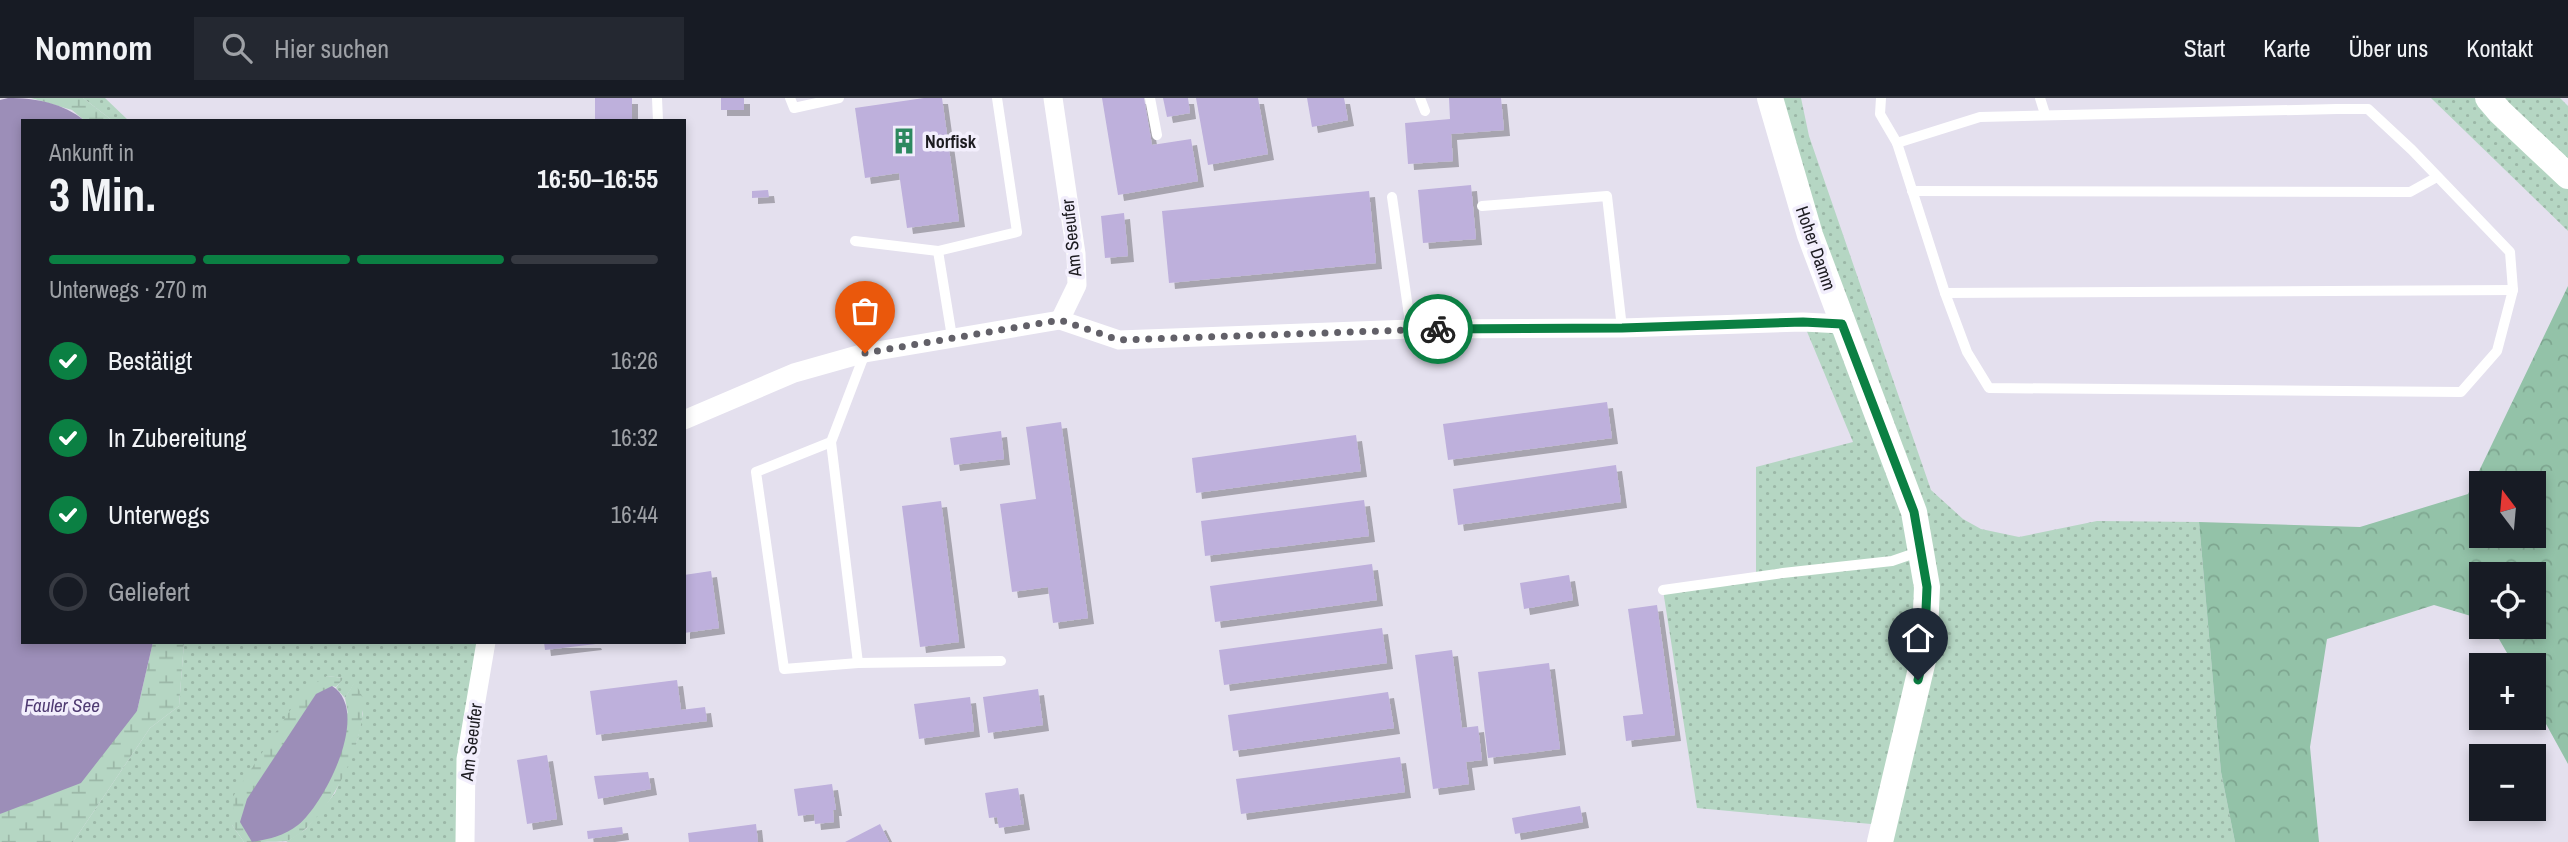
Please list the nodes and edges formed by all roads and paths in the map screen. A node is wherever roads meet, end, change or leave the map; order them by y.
1 (657, 98) edge
2 (790, 98) edge
3 (839, 98) edge
4 (997, 98) edge
5 (1053, 98) edge
6 (1150, 98) edge
7 (1420, 98) edge
8 (1770, 98) edge
9 (1881, 98) edge
10 (2040, 98) edge
11 (2488, 98) edge
12 (1425, 111) dead end
13 (2045, 114) junction
14 (658, 119) edge
15 (1157, 135) dead end
16 (1898, 143) junction
17 (2568, 176) edge
18 (2437, 177) junction
19 (1912, 191) junction
20 (1392, 197) dead end
21 (1482, 206) dead end
22 (855, 240) dead end
23 (938, 251) junction
24 (2513, 290) junction
25 (1945, 293) junction
26 (1060, 320) junction
27 (1842, 324) junction
28 (1622, 328) junction
29 (1411, 329) junction
30 (952, 337) junction
31 (865, 353) junction
32 (686, 419) edge
33 (831, 442) junction
34 (1921, 551) junction
35 (1663, 590) dead end
36 (486, 644) edge
37 (1001, 661) dead end
38 (858, 663) junction
39 (465, 842) edge
40 (1880, 842) edge

1 - 14 lane
2 - 3 lane
4 - 23 lane
5 - 26 street, Am Seeufer
6 - 15 lane
7 - 12 lane
8 - 27 main road, Hoher Damm
9 - 16 lane
10 - 13 lane
11 - 17 main road
13 - 16 lane
13 - 18 lane
16 - 19 lane
18 - 19 lane
18 - 24 lane
19 - 25 lane
20 - 29 lane
21 - 28 lane
22 - 23 lane
23 - 30 lane
24 - 25 lane
24 - 25 lane
26 - 29 street
26 - 30 street
27 - 28 street
27 - 34 main road, Hoher Damm
28 - 29 street
30 - 31 street
31 - 32 street
31 - 33 lane
33 - 38 lane
33 - 38 lane
34 - 35 lane
34 - 40 main road, Hoher Damm
36 - 39 street, Am Seeufer
37 - 38 lane

